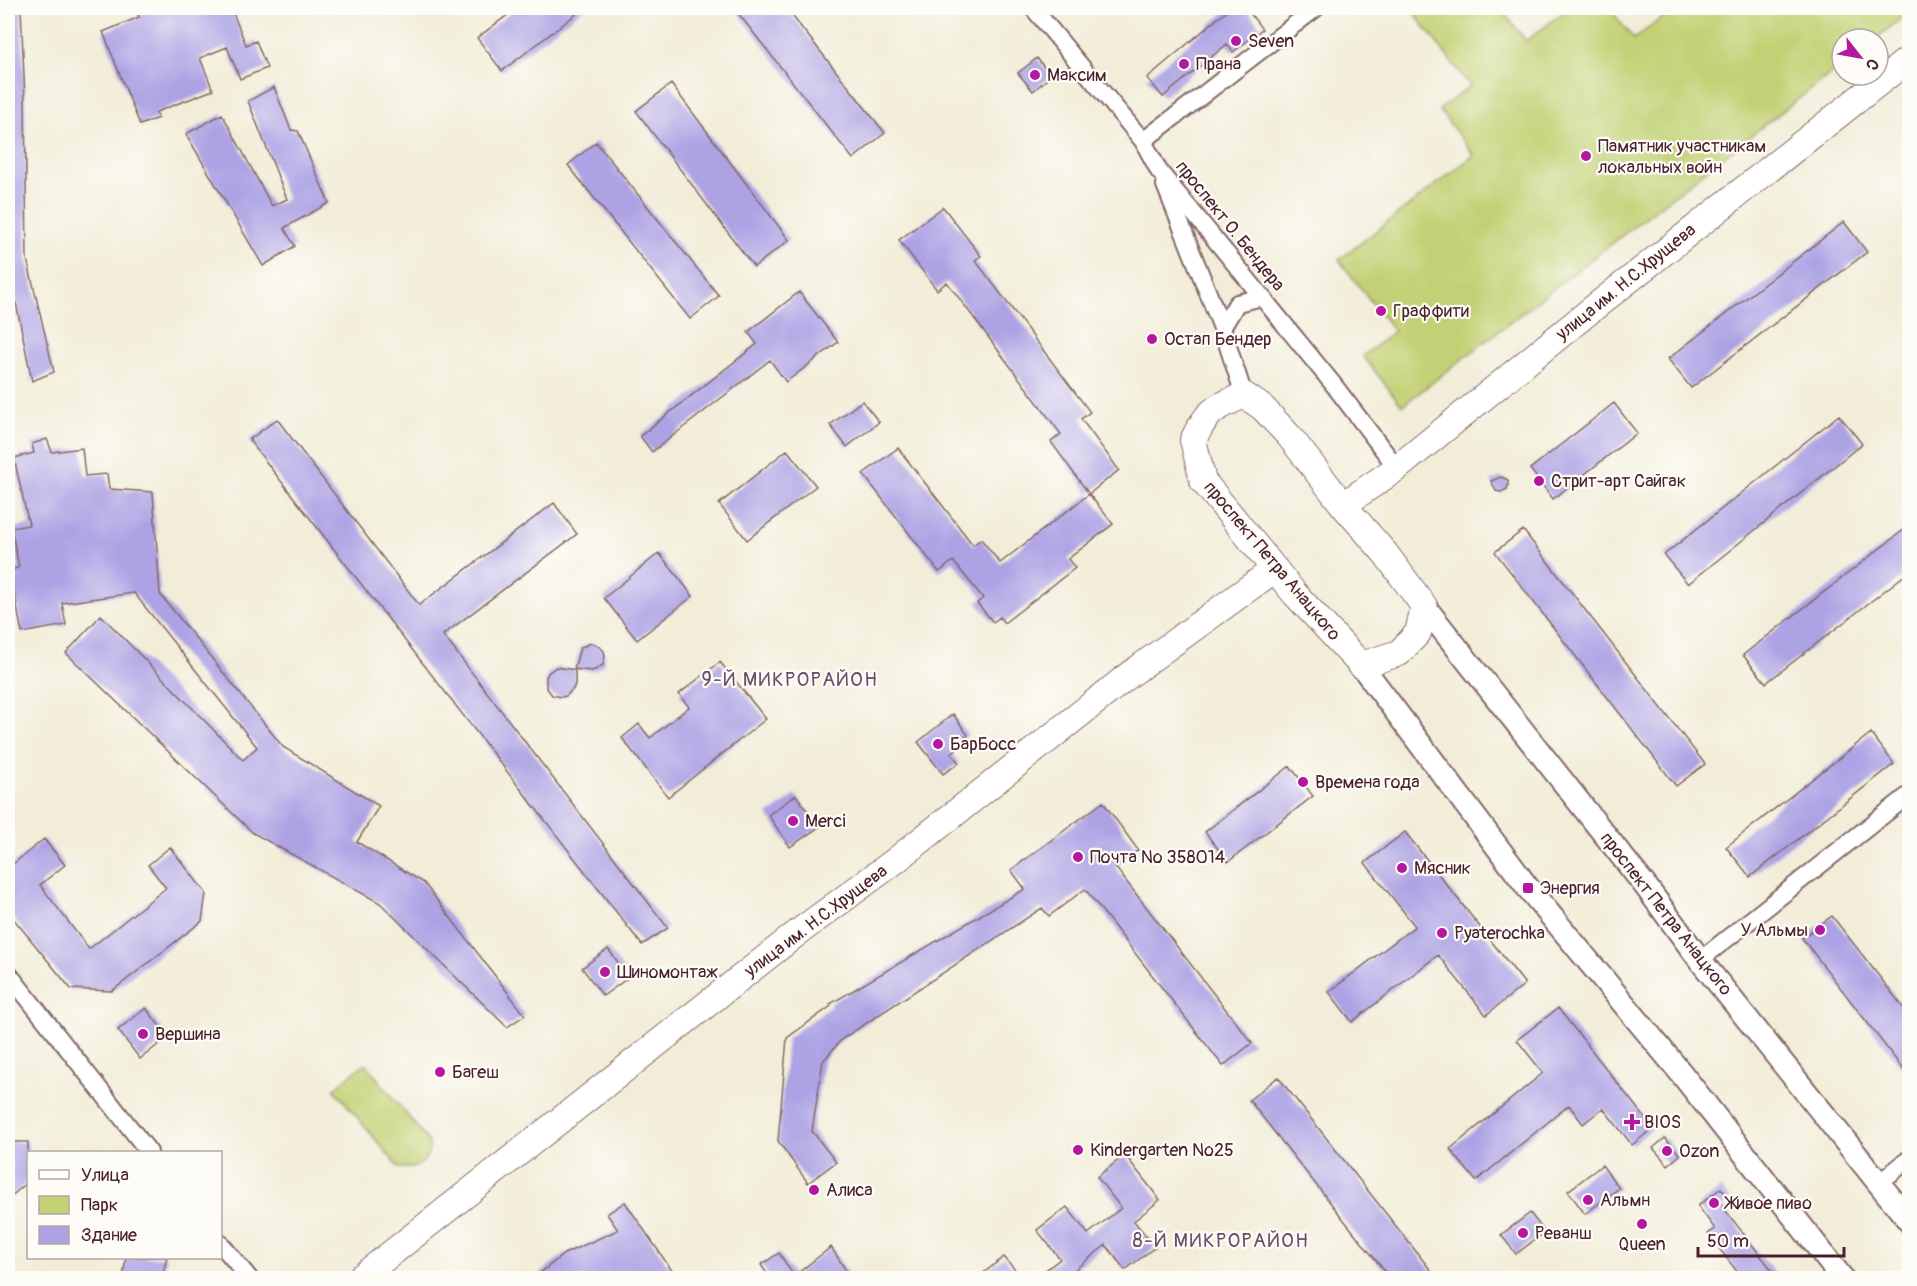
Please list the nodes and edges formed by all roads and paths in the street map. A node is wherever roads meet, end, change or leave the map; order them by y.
1 (1033, 8) edge
2 (1316, 8) edge
3 (1910, 58) edge
4 (1143, 141) junction
5 (1159, 171) junction
6 (1263, 297) junction
7 (1221, 328) junction
8 (1244, 395) junction
9 (1397, 468) junction
10 (1343, 505) junction
11 (1275, 569) junction
12 (1424, 606) junction
13 (1361, 664) junction
14 (1910, 794) edge
15 (1700, 960) junction
16 (8, 973) edge
17 (148, 1151) edge
18 (1910, 1158) edge
19 (1880, 1183) junction
20 (1910, 1222) edge
21 (222, 1245) edge
22 (249, 1278) edge
23 (360, 1278) edge
24 (1842, 1278) edge

1 - 4 street, проспект О. Бендера
2 - 4 street
3 - 9 main road, улица им. Н.С.Хрущева
4 - 5 street, проспект О. Бендера
5 - 6 street, проспект О. Бендера
5 - 7 street
6 - 7 street
6 - 9 street, проспект О. Бендера
7 - 8 street
8 - 10 main road, проспект Петра Анацкого
8 - 11 main road, проспект Петра Анацкого
9 - 10 main road, улица им. Н.С.Хрущева
10 - 12 main road, проспект Петра Анацкого
11 - 13 main road, проспект Петра Анацкого
11 - 23 main road, улица им. Н.С.Хрущева
12 - 13 main road
12 - 15 main road, проспект Петра Анацкого
13 - 24 main road, проспект Петра Анацкого
14 - 15 street
15 - 19 main road, проспект Петра Анацкого
16 - 17 street
18 - 19 street
19 - 20 main road, проспект Петра Анацкого
21 - 22 street

